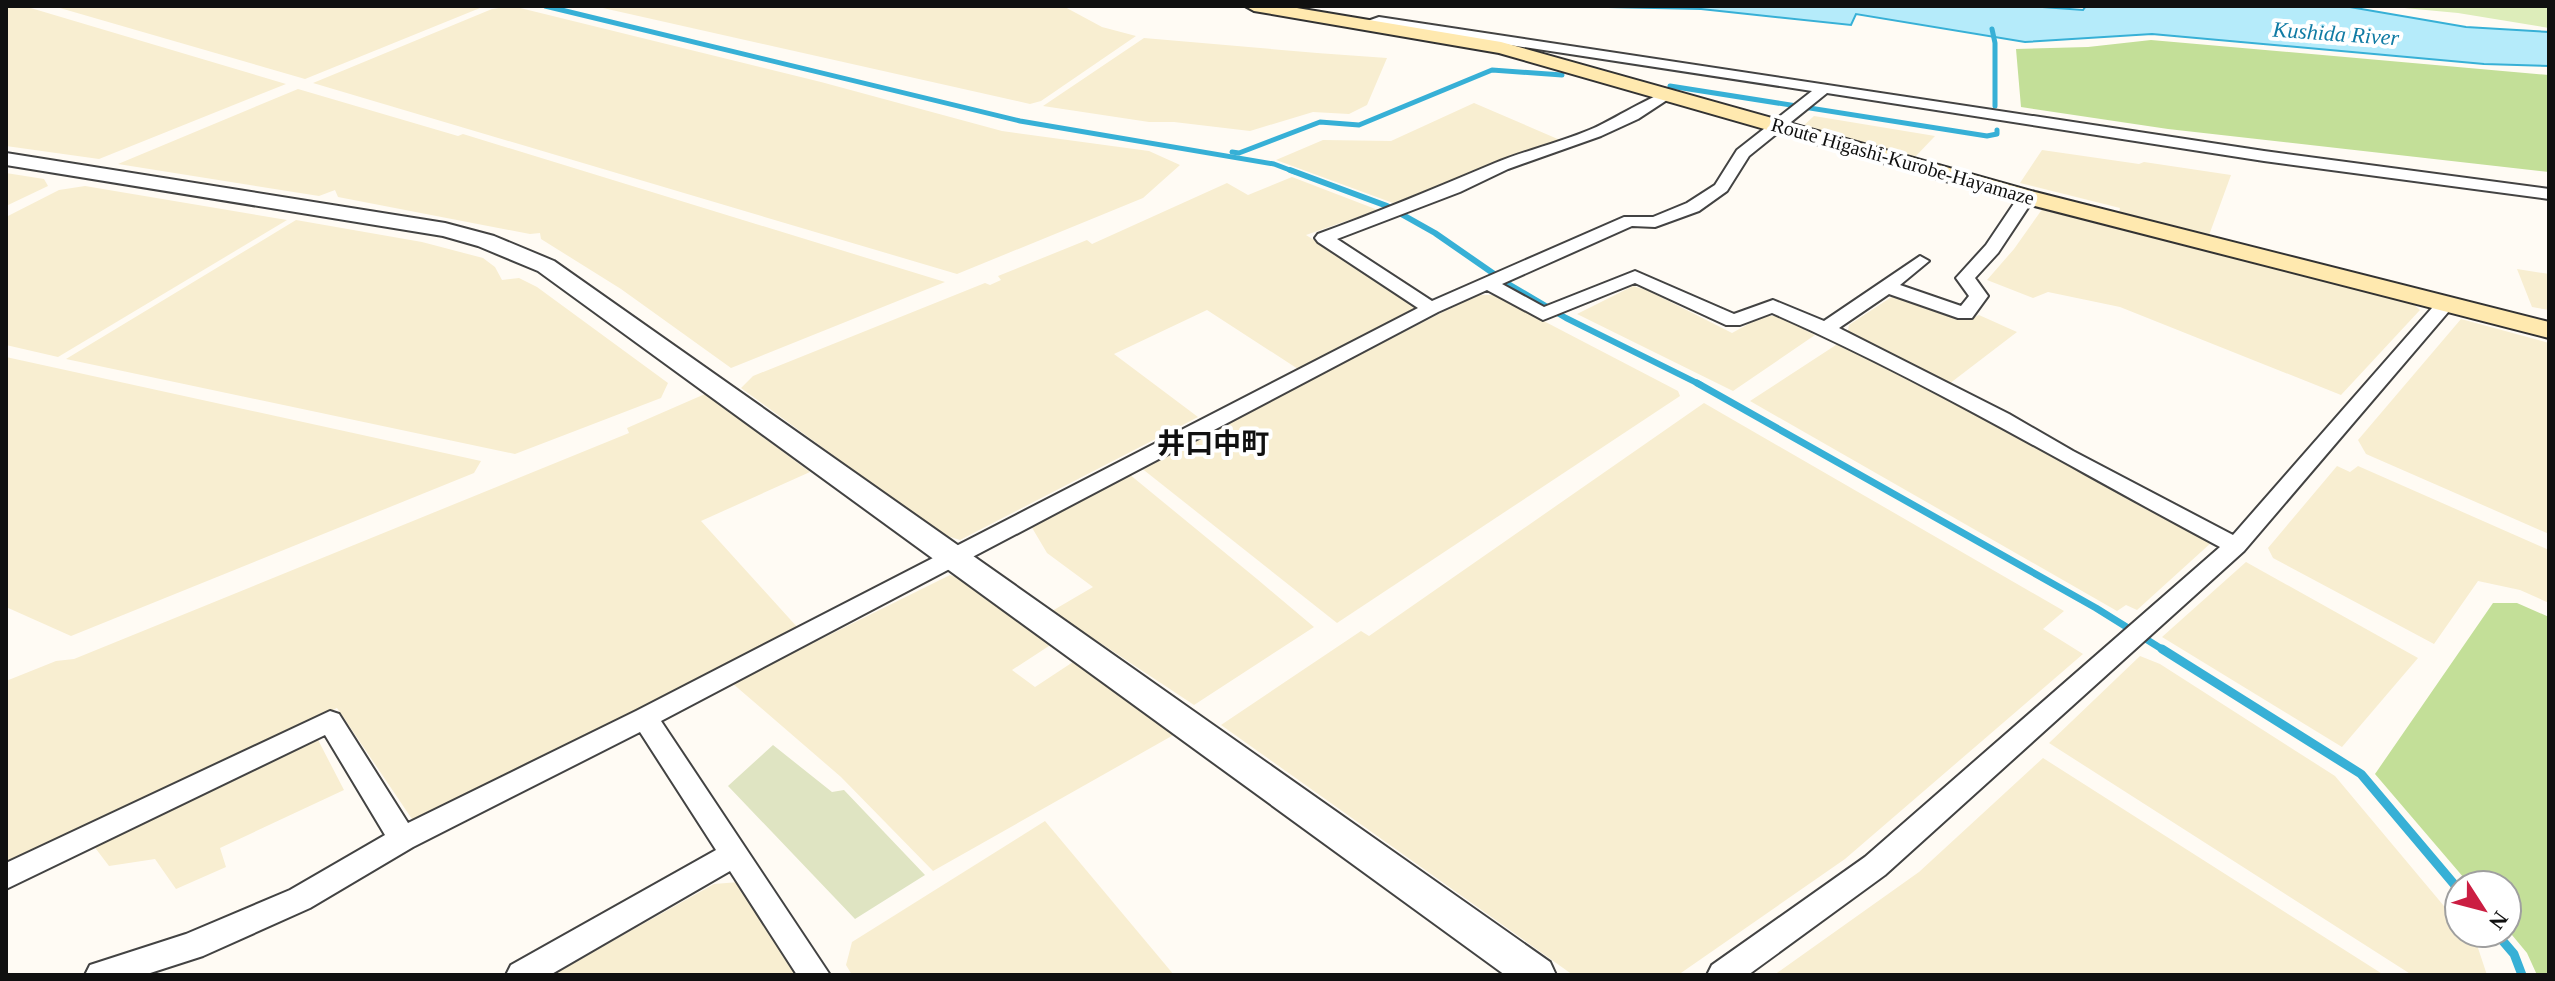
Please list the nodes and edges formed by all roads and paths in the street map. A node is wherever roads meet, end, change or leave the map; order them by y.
1 (1254, 6) edge
2 (1366, 24) junction
3 (1821, 91) junction
4 (1665, 95) junction
5 (1782, 122) junction
6 (6, 159) edge
7 (2549, 194) edge
8 (2027, 197) junction
9 (1920, 261) dead end
10 (1498, 280) junction
11 (1887, 287) junction
12 (2446, 304) junction
13 (1431, 308) junction
14 (1825, 329) junction
15 (2549, 330) edge
16 (2236, 546) junction
17 (955, 557) junction
18 (645, 718) junction
19 (403, 839) junction
20 (735, 854) junction
21 (6, 877) edge
22 (101, 975) edge
23 (522, 975) edge
24 (814, 975) edge
25 (1536, 975) edge
26 (1723, 975) edge

1 - 2 main road, Route Higashi-Kurobe-Hayamaze
2 - 3 street
2 - 4 main road, Route Higashi-Kurobe-Hayamaze
3 - 5 street
3 - 7 street
4 - 5 main road, Route Higashi-Kurobe-Hayamaze
4 - 13 street
5 - 8 main road, Route Higashi-Kurobe-Hayamaze
5 - 10 street
6 - 17 street
8 - 11 street
8 - 12 main road, Route Higashi-Kurobe-Hayamaze
9 - 11 street
10 - 13 street
10 - 14 street
11 - 14 street
12 - 15 main road, Route Higashi-Kurobe-Hayamaze
12 - 16 street
13 - 17 street
14 - 16 street
16 - 26 street
17 - 18 street
17 - 25 street
18 - 19 street
18 - 20 street
19 - 21 street
19 - 22 street
20 - 23 street
20 - 24 street

